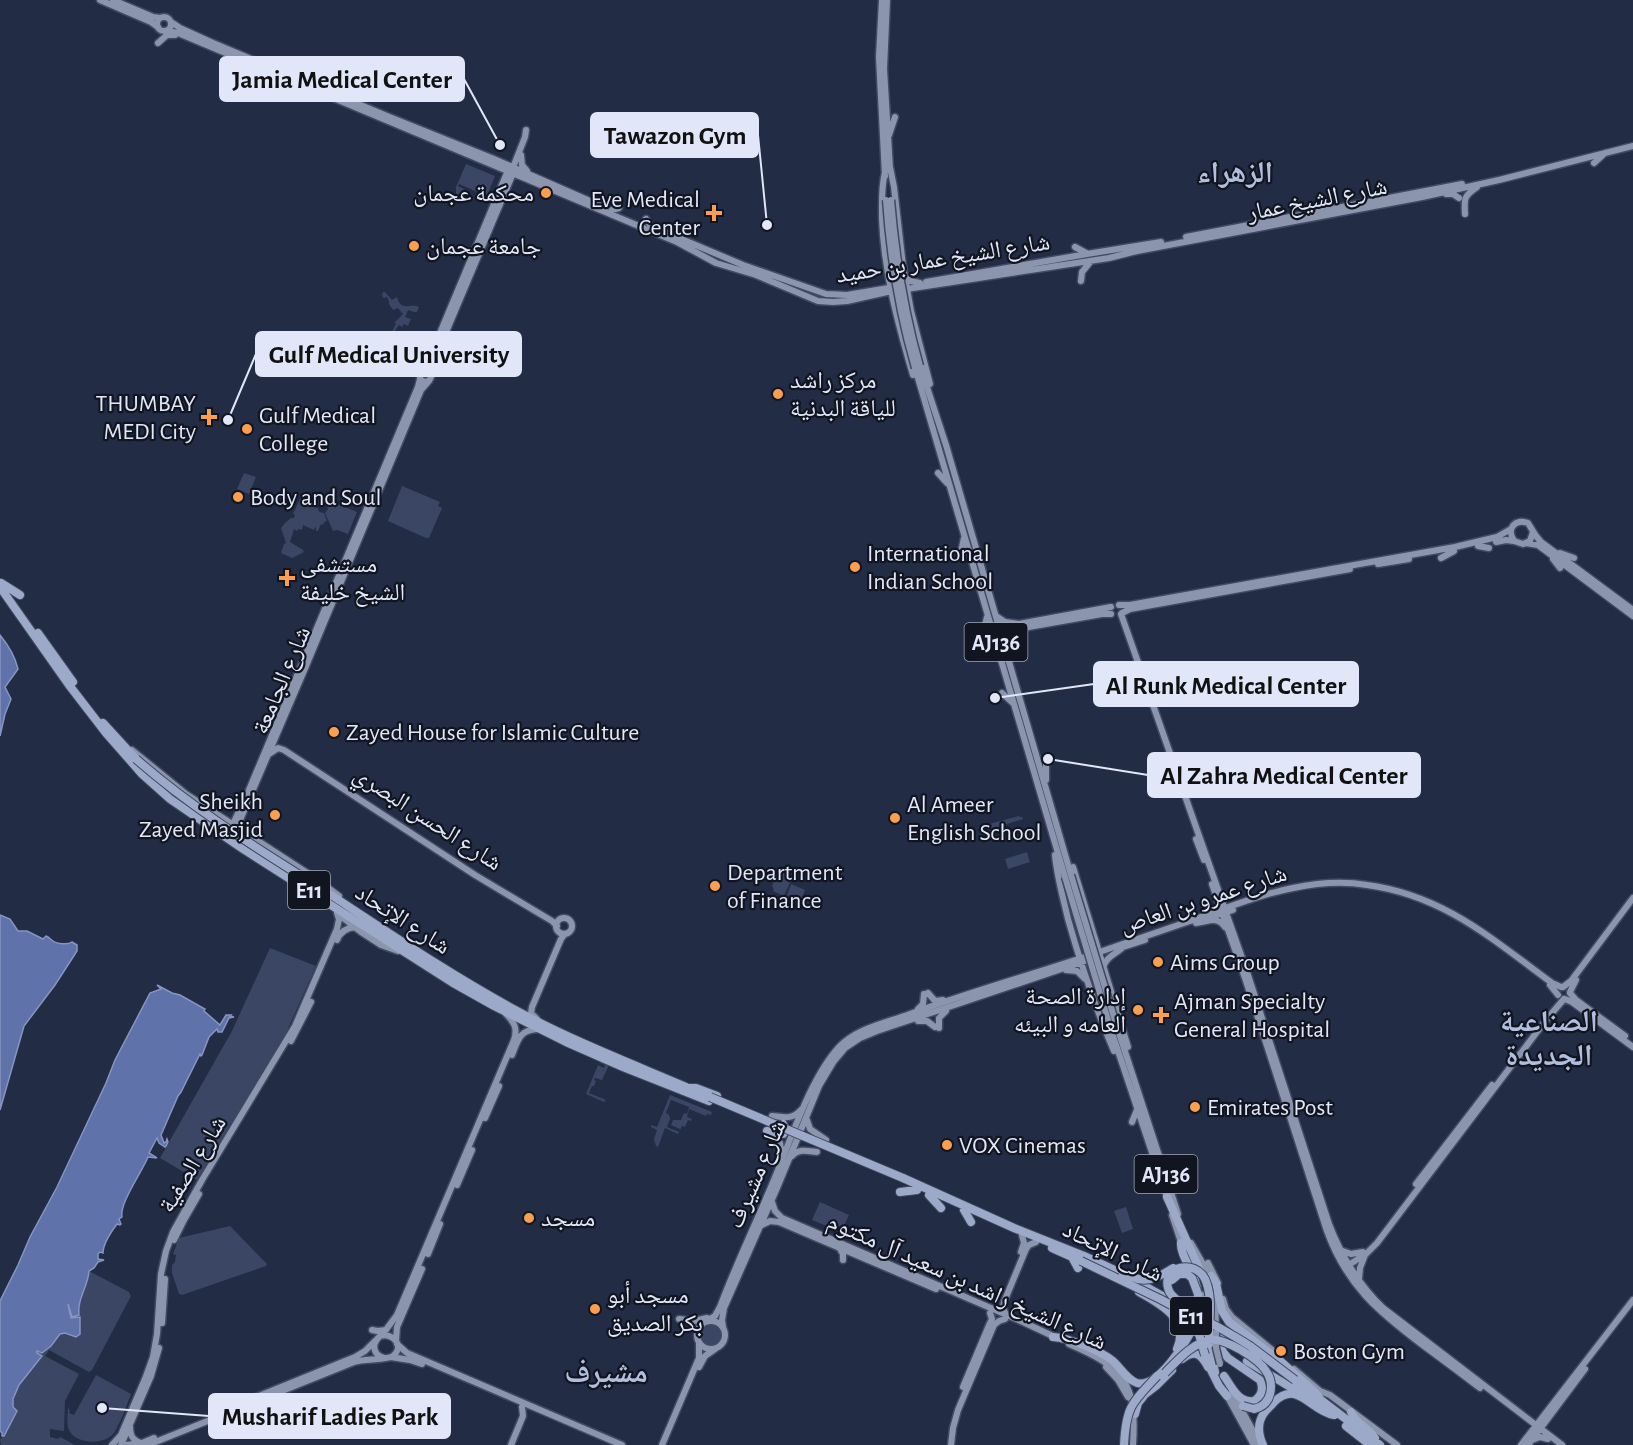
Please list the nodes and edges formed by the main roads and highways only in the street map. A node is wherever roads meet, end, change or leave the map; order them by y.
1 (100, 0) edge
2 (113, 0) edge
3 (882, 0) edge
4 (887, 0) edge
5 (137, 16) junction
6 (160, 18) junction
7 (885, 19) junction
8 (171, 22) junction
9 (158, 27) junction
10 (892, 30) dead end
11 (167, 31) junction
12 (201, 32) dead end
13 (190, 38) junction
14 (205, 39) junction
15 (251, 54) dead end
16 (252, 64) junction
17 (294, 72) dead end
18 (284, 73) junction
19 (340, 91) dead end
20 (344, 98) junction
21 (367, 102) dead end
22 (358, 104) junction
23 (382, 108) dead end
24 (387, 116) junction
25 (895, 117) dead end
26 (526, 130) dead end
27 (888, 136) junction
28 (451, 137) dead end
29 (455, 143) junction
30 (1633, 144) edge
31 (1607, 152) junction
32 (468, 155) junction
33 (493, 162) junction
34 (1594, 163) dead end
35 (512, 170) junction
36 (887, 170) junction
37 (530, 178) junction
38 (1480, 184) junction
39 (551, 185) junction
40 (503, 191) junction
41 (1439, 193) junction
42 (1459, 198) dead end
43 (587, 202) junction
44 (610, 212) junction
45 (1465, 214) dead end
46 (901, 216) dead end
47 (494, 217) junction
48 (646, 219) dead end
49 (898, 224) junction
50 (637, 225) junction
51 (651, 226) junction
52 (644, 233) dead end
53 (687, 241) junction
54 (698, 241) dead end
55 (1162, 242) joint
56 (693, 251) junction
57 (1087, 254) junction
58 (1065, 258) junction
59 (699, 260) dead end
60 (744, 261) dead end
61 (1091, 261) junction
62 (731, 263) junction
63 (903, 266) junction
64 (468, 267) junction
65 (887, 269) junction
66 (750, 273) junction
67 (1004, 274) joint
68 (739, 275) dead end
69 (474, 276) dead end
70 (905, 276) junction
71 (770, 280) junction
72 (1081, 281) dead end
73 (789, 285) junction
74 (920, 285) junction
75 (775, 288) dead end
76 (897, 289) junction
77 (801, 294) junction
78 (868, 294) junction
79 (792, 296) dead end
80 (849, 300) junction
81 (856, 304) dead end
82 (897, 319) junction
83 (913, 319) junction
84 (450, 334) dead end
85 (440, 336) junction
86 (904, 345) junction
87 (902, 356) dead end
88 (920, 368) junction
89 (428, 371) junction
90 (420, 379) junction
91 (428, 381) junction
92 (414, 395) junction
93 (408, 400) dead end
94 (926, 407) junction
95 (948, 435) dead end
96 (398, 441) junction
97 (946, 445) junction
98 (938, 472) dead end
99 (388, 480) dead end
100 (378, 483) junction
101 (950, 488) junction
102 (373, 494) junction
103 (964, 508) junction
104 (371, 510) junction
105 (972, 519) dead end
106 (1511, 529) junction
107 (1533, 532) junction
108 (964, 535) junction
109 (364, 537) dead end
110 (1482, 537) dead end
111 (1490, 539) junction
112 (1514, 541) junction
113 (358, 543) junction
114 (980, 543) dead end
115 (1526, 543) junction
116 (1478, 546) junction
117 (1489, 549) dead end
118 (1410, 550) dead end
119 (1454, 551) junction
120 (1550, 551) junction
121 (961, 552) dead end
122 (977, 554) junction
123 (1399, 556) junction
124 (1441, 558) dead end
125 (1574, 558) dead end
126 (1336, 564) dead end
127 (1350, 565) junction
128 (1308, 568) dead end
129 (1560, 568) dead end
130 (1297, 574) junction
131 (1304, 578) junction
132 (1319, 580) dead end
133 (1235, 581) dead end
134 (335, 583) junction
135 (0, 584) edge
136 (1268, 584) junction
137 (1249, 585) junction
138 (1279, 587) dead end
139 (328, 588) dead end
140 (1604, 589) junction
141 (1179, 592) dead end
142 (1238, 594) dead end
143 (20, 595) dead end
144 (1621, 595) dead end
145 (1171, 597) junction
146 (1148, 601) junction
147 (1162, 608) dead end
148 (1082, 609) dead end
149 (1614, 609) dead end
150 (1625, 610) junction
151 (1633, 610) edge
152 (1093, 611) junction
153 (1116, 613) junction
154 (991, 614) junction
155 (1042, 616) dead end
156 (1633, 616) edge
157 (1083, 618) junction
158 (1034, 622) junction
159 (1076, 623) dead end
160 (1015, 627) junction
161 (1025, 628) junction
162 (984, 630) dead end
163 (1036, 631) dead end
164 (307, 651) junction
165 (1007, 655) junction
166 (306, 666) junction
167 (1002, 693) dead end
168 (66, 694) dead end
169 (1020, 696) junction
170 (1014, 704) junction
171 (1030, 708) dead end
172 (89, 712) junction
173 (277, 724) junction
174 (266, 739) dead end
175 (120, 741) junction
176 (285, 749) junction
177 (268, 751) junction
178 (1170, 760) junction
179 (1046, 762) dead end
180 (136, 764) junction
181 (1034, 774) junction
182 (261, 785) dead end
183 (1046, 786) junction
184 (1032, 789) dead end
185 (253, 792) junction
186 (245, 810) junction
187 (194, 816) junction
188 (219, 816) junction
189 (209, 821) junction
190 (1056, 823) junction
191 (234, 824) junction
192 (198, 827) dead end
193 (222, 829) junction
194 (246, 833) junction
195 (1053, 836) junction
196 (239, 841) junction
197 (449, 855) junction
198 (1068, 876) junction
199 (324, 895) junction
200 (1633, 898) edge
201 (1633, 905) edge
202 (1222, 908) junction
203 (1233, 908) junction
204 (355, 911) junction
205 (337, 913) junction
206 (1068, 917) junction
207 (561, 919) junction
208 (1196, 922) junction
209 (1075, 924) dead end
210 (1231, 924) junction
211 (358, 926) junction
212 (557, 928) junction
213 (338, 931) junction
214 (565, 934) junction
215 (1094, 938) junction
216 (1074, 940) junction
217 (1230, 940) junction
218 (1123, 946) junction
219 (420, 954) junction
220 (1088, 956) junction
221 (436, 958) dead end
222 (1034, 968) dead end
223 (1057, 968) junction
224 (1045, 969) junction
225 (1103, 969) junction
226 (1086, 982) junction
227 (1562, 987) junction
228 (1095, 993) dead end
229 (1570, 993) junction
230 (968, 994) junction
231 (1561, 997) junction
232 (959, 1000) junction
233 (932, 1006) junction
234 (1096, 1007) junction
235 (504, 1011) junction
236 (520, 1012) junction
237 (907, 1012) junction
238 (930, 1014) junction
239 (870, 1021) dead end
240 (899, 1022) junction
241 (539, 1025) junction
242 (877, 1025) junction
243 (1112, 1030) junction
244 (518, 1034) junction
245 (1633, 1042) edge
246 (847, 1043) junction
247 (1105, 1043) dead end
248 (1633, 1047) edge
249 (1133, 1074) junction
250 (1497, 1077) junction
251 (688, 1088) junction
252 (813, 1089) junction
253 (1491, 1093) junction
254 (709, 1099) junction
255 (1137, 1110) junction
256 (809, 1111) junction
257 (772, 1116) dead end
258 (805, 1121) junction
259 (1132, 1122) dead end
260 (1294, 1129) junction
261 (767, 1131) joint
262 (795, 1136) junction
263 (1453, 1136) junction
264 (826, 1140) dead end
265 (1306, 1151) junction
266 (817, 1152) dead end
267 (1445, 1154) junction
268 (783, 1157) junction
269 (782, 1178) junction
270 (901, 1180) junction
271 (917, 1190) junction
272 (900, 1192) dead end
273 (929, 1195) junction
274 (1167, 1197) junction
275 (772, 1199) junction
276 (941, 1208) dead end
277 (964, 1210) junction
278 (971, 1222) dead end
279 (760, 1227) junction
280 (1022, 1235) junction
281 (1036, 1242) junction
282 (1181, 1243) junction
283 (170, 1246) junction
284 (428, 1247) junction
285 (837, 1247) junction
286 (1340, 1249) junction
287 (848, 1252) junction
288 (1022, 1252) junction
289 (1196, 1252) junction
290 (1364, 1253) junction
291 (867, 1255) junction
292 (843, 1260) dead end
293 (1081, 1261) junction
294 (1346, 1265) junction
295 (1109, 1273) junction
296 (1122, 1274) junction
297 (1211, 1276) junction
298 (1359, 1280) junction
299 (1198, 1294) junction
300 (1145, 1295) junction
301 (724, 1297) junction
302 (1003, 1299) junction
303 (1633, 1300) edge
304 (1633, 1306) edge
305 (990, 1310) junction
306 (1189, 1311) junction
307 (1006, 1317) junction
308 (679, 1319) dead end
309 (706, 1321) junction
310 (723, 1327) junction
311 (372, 1330) dead end
312 (1218, 1330) junction
313 (384, 1333) junction
314 (988, 1334) junction
315 (1053, 1337) junction
316 (376, 1340) junction
317 (396, 1342) junction
318 (1219, 1342) junction
319 (699, 1343) junction
320 (1207, 1343) junction
321 (715, 1349) junction
322 (1246, 1357) junction
323 (387, 1358) junction
324 (406, 1359) junction
325 (1583, 1365) junction
326 (394, 1366) dead end
327 (1208, 1367) junction
328 (436, 1368) junction
329 (1162, 1373) junction
330 (1219, 1374) junction
331 (308, 1378) junction
332 (1275, 1378) junction
333 (1576, 1382) junction
334 (1228, 1392) junction
335 (1144, 1395) junction
336 (1321, 1402) junction
337 (522, 1407) junction
338 (534, 1412) junction
339 (1351, 1412) junction
340 (1135, 1414) junction
341 (1334, 1415) junction
342 (1544, 1419) junction
343 (1526, 1420) junction
344 (523, 1422) junction
345 (130, 1425) junction
346 (1537, 1428) junction
347 (670, 1431) junction
348 (1548, 1437) junction
349 (1529, 1440) edge
350 (145, 1444) edge
351 (1376, 1444) edge
352 (112, 1445) edge
353 (124, 1445) edge
354 (513, 1445) edge
355 (612, 1445) edge
356 (622, 1445) edge
357 (664, 1445) edge
358 (949, 1445) edge
359 (1124, 1445) edge
360 (1131, 1445) edge
361 (1254, 1445) edge
362 (1262, 1445) edge
363 (1397, 1445) edge
364 (1521, 1445) edge
365 (1556, 1445) edge
366 (1562, 1445) edge

1 - 5 main road
2 - 6 main road
3 - 36 main road
4 - 7 main road
5 - 9 main road
5 - 13 main road
6 - 8 main road
6 - 9 main road
7 - 10 main road
7 - 27 main road
8 - 11 main road
8 - 14 main road, شارع الشيخ عمار بن حميد
9 - 11 main road
11 - 13 main road, شارع الشيخ عمار بن حميد
12 - 14 main road
13 - 16 main road, شارع الشيخ عمار بن حميد
14 - 16 main road, شارع الشيخ عمار بن حميد
15 - 16 main road
16 - 18 main road, شارع الشيخ عمار بن حميد
16 - 32 main road, شارع الشيخ عمار بن حميد
17 - 18 main road
18 - 20 main road, شارع الشيخ عمار بن حميد
19 - 20 main road
20 - 22 main road, شارع الشيخ عمار بن حميد
21 - 22 main road
22 - 24 main road, شارع الشيخ عمار بن حميد
23 - 24 main road
24 - 29 main road, شارع الشيخ عمار بن حميد
25 - 27 main road
26 - 35 main road
27 - 36 main road
28 - 29 main road
29 - 33 main road, شارع الشيخ عمار بن حميد
30 - 31 main road, شارع الشيخ عمار
30 - 55 main road, شارع الشيخ عمار
31 - 34 main road
31 - 38 main road, شارع الشيخ عمار
32 - 33 main road, شارع الشيخ عمار بن حميد
32 - 35 main road
33 - 35 main road, شارع الشيخ عمار بن حميد
33 - 37 main road
33 - 40 main road
35 - 37 main road, شارع الشيخ عمار بن حميد
35 - 39 main road
35 - 40 main road
35 - 47 main road
36 - 49 main road
36 - 65 main road
36 - 88 main road, AJ136, bridge
37 - 39 main road, شارع الشيخ عمار بن حميد
37 - 40 main road
37 - 43 main road, شارع الشيخ عمار بن حميد
38 - 41 main road, شارع الشيخ عمار
38 - 45 main road
39 - 43 main road, شارع الشيخ عمار بن حميد
40 - 47 main road
40 - 64 main road
41 - 42 main road
41 - 61 main road, شارع الشيخ عمار
43 - 44 main road, شارع الشيخ عمار بن حميد
44 - 50 main road, شارع الشيخ عمار بن حميد
44 - 51 main road, شارع الشيخ عمار بن حميد
46 - 49 main road
47 - 64 main road
48 - 51 main road
49 - 63 main road
50 - 52 main road
50 - 56 main road, شارع الشيخ عمار بن حميد
51 - 53 main road, شارع الشيخ عمار بن حميد
53 - 54 main road
53 - 62 main road, شارع الشيخ عمار بن حميد
55 - 57 main road, شارع الشيخ عمار بن حميد
56 - 59 main road
56 - 62 main road, شارع الشيخ عمار بن حميد
57 - 58 main road, شارع الشيخ عمار بن حميد
57 - 58 main road
58 - 74 main road, شارع الشيخ عمار بن حميد
60 - 62 main road
61 - 67 main road, شارع الشيخ عمار
61 - 72 main road
62 - 66 main road, شارع الشيخ عمار بن حميد
62 - 73 main road, شارع الشيخ عمار بن حميد
63 - 70 main road
63 - 76 main road
64 - 69 main road
64 - 85 main road
64 - 85 main road
65 - 76 main road
65 - 78 main road
66 - 68 main road
66 - 71 main road, شارع الشيخ عمار بن حميد
67 - 74 main road, شارع الشيخ عمار بن حميد
70 - 74 main road
70 - 76 main road
71 - 73 main road, شارع الشيخ عمار بن حميد
71 - 75 main road
73 - 77 main road, شارع الشيخ عمار بن حميد
73 - 78 main road, شارع الشيخ عمار بن حميد
74 - 76 main road, شارع الشيخ عمار بن حميد
74 - 83 main road
76 - 78 main road, شارع الشيخ عمار بن حميد
76 - 82 main road
76 - 83 main road
77 - 79 main road
77 - 80 main road, شارع الشيخ عمار بن حميد
78 - 80 main road, شارع الشيخ عمار بن حميد
78 - 82 main road
80 - 81 main road
82 - 86 main road
83 - 88 main road
84 - 85 main road
85 - 89 main road
86 - 87 main road
86 - 94 main road
88 - 94 main road, AJ136
88 - 97 main road, AJ136
89 - 90 main road
89 - 91 main road
90 - 91 main road
90 - 92 main road, شارع الجامعة
91 - 96 main road, شارع الجامعة
92 - 93 main road
92 - 96 main road, شارع الجامعة
94 - 101 main road, AJ136
95 - 97 main road
96 - 100 main road, شارع الجامعة
96 - 100 main road, شارع الجامعة
97 - 103 main road, AJ136
98 - 101 main road
99 - 100 main road
100 - 102 main road, شارع الجامعة
100 - 104 main road, شارع الجامعة
101 - 108 main road, AJ136
102 - 104 main road
102 - 134 main road, شارع الجامعة
103 - 105 main road
103 - 122 main road, AJ136
104 - 113 main road, شارع الجامعة
106 - 107 main road
106 - 111 main road
106 - 112 main road
107 - 115 main road
107 - 120 main road
108 - 121 main road
108 - 154 main road, AJ136
109 - 113 main road
110 - 111 main road
111 - 123 main road
112 - 115 main road
112 - 116 main road
113 - 166 main road, شارع الجامعة
114 - 122 main road
115 - 120 main road
116 - 117 main road
116 - 119 main road
118 - 123 main road
119 - 124 main road
119 - 131 main road
120 - 125 main road
120 - 129 main road
120 - 140 main road
120 - 150 main road
122 - 154 main road, AJ136
123 - 127 main road
126 - 127 main road
127 - 130 main road
128 - 130 main road
130 - 137 main road
131 - 132 main road
131 - 136 main road
133 - 137 main road
134 - 139 main road
134 - 164 main road, شارع الجامعة
135 - 143 highway
135 - 172 highway, شارع الإتحاد / E11
135 - 175 highway, شارع الإتحاد / E11
136 - 137 main road
136 - 138 main road
137 - 142 main road
137 - 145 main road
137 - 146 main road
140 - 144 main road
140 - 151 main road
141 - 145 main road
145 - 146 main road
146 - 147 main road
146 - 153 main road
146 - 153 main road
148 - 152 main road
149 - 150 main road
150 - 156 main road
152 - 153 main road
152 - 158 main road
153 - 157 main road
153 - 178 main road
153 - 178 main road
154 - 160 main road
154 - 162 main road
154 - 165 main road, AJ136
154 - 170 main road, AJ136
155 - 158 main road
157 - 159 main road
157 - 161 main road
158 - 160 main road
160 - 161 main road
160 - 165 main road
161 - 163 main road
164 - 166 main road
164 - 173 main road, شارع الجامعة
165 - 169 main road, AJ136
166 - 173 main road, شارع الجامعة
167 - 170 main road
168 - 172 highway
169 - 171 main road
169 - 183 main road, AJ136
170 - 181 main road, AJ136
172 - 180 highway, شارع الإتحاد / E11
173 - 176 main road, شارع الحسن البصري
173 - 177 main road, شارع الجامعة
174 - 177 main road
175 - 180 highway, شارع الإتحاد / E11
175 - 188 main road
176 - 177 main road
176 - 197 main road, شارع الحسن البصري
176 - 197 main road, شارع الحسن البصري
177 - 185 main road, شارع الجامعة
177 - 191 main road, شارع الجامعة
178 - 202 main road
178 - 202 main road
179 - 183 main road
180 - 187 highway, شارع الإتحاد / E11
180 - 189 highway
180 - 199 highway, شارع الإتحاد / E11, bridge
181 - 184 main road
181 - 195 main road, AJ136
182 - 185 main road
183 - 190 main road, AJ136
185 - 186 main road, شارع الجامعة
186 - 191 main road, شارع الجامعة
186 - 194 main road
187 - 192 highway
187 - 199 highway, شارع الإتحاد / E11
188 - 191 main road
188 - 193 main road
189 - 193 highway
189 - 196 highway
190 - 198 main road, AJ136
190 - 215 main road
191 - 193 highway
191 - 194 main road
191 - 196 highway
194 - 196 main road
194 - 204 main road
195 - 198 main road, AJ136
195 - 206 main road
196 - 211 highway
197 - 207 main road, شارع الحسن البصري
197 - 212 main road, شارع الحسن البصري
198 - 243 main road, AJ136, bridge
199 - 204 highway, شارع الإتحاد / E11
199 - 205 main road
199 - 211 highway, شارع الإتحاد / E11
200 - 227 main road
201 - 229 main road
202 - 203 main road, شارع عمرو بن العاص
202 - 203 main road
202 - 208 main road, شارع عمرو بن العاص
202 - 210 main road
202 - 217 main road
202 - 218 main road, شارع عمرو بن العاص
203 - 210 main road
203 - 227 main road, شارع عمرو بن العاص
203 - 231 main road, شارع عمرو بن العاص
204 - 219 highway, شارع الإتحاد / E11
205 - 211 main road
205 - 213 main road, شارع الصفية
206 - 209 main road
206 - 216 main road
207 - 212 main road
207 - 214 main road
208 - 217 main road
208 - 218 main road, شارع عمرو بن العاص
210 - 265 main road
211 - 213 main road
211 - 235 highway, شارع الإتحاد / E11
212 - 214 main road
212 - 236 main road
213 - 283 main road, شارع الصفية
214 - 241 main road
215 - 218 main road
215 - 220 main road
216 - 220 main road
216 - 223 main road
217 - 260 main road
218 - 220 main road, شارع عمرو بن العاص
218 - 225 main road
219 - 221 highway
219 - 236 highway, شارع الإتحاد / E11
220 - 223 main road, شارع عمرو بن العاص
220 - 225 main road
220 - 226 main road
220 - 226 main road
222 - 224 main road
223 - 224 main road
223 - 226 main road
223 - 232 main road
224 - 230 main road
225 - 249 main road
226 - 234 main road
227 - 229 main road
227 - 231 main road
228 - 234 main road
229 - 231 main road
229 - 245 main road
230 - 232 main road
230 - 238 main road
231 - 248 main road, شارع عمرو بن العاص
231 - 250 main road
231 - 253 main road
232 - 233 main road
232 - 237 main road
232 - 238 main road
232 - 240 main road
233 - 237 main road
233 - 240 main road
234 - 243 main road
235 - 241 highway, شارع الإتحاد / E11
235 - 244 main road
236 - 241 highway, شارع الإتحاد / E11
237 - 240 main road
238 - 240 main road
239 - 242 main road
240 - 242 main road
240 - 246 main road
241 - 244 main road
241 - 251 highway, شارع الإتحاد / E11
241 - 254 highway, شارع الإتحاد / E11
242 - 246 main road
243 - 247 main road
243 - 249 main road, AJ136
243 - 255 main road, AJ136
244 - 284 main road
246 - 252 main road, شارع مشيرف
246 - 256 main road, شارع مشيرف
249 - 289 main road, AJ136
250 - 253 main road
250 - 263 main road
251 - 254 highway, شارع الإتحاد / E11
251 - 261 highway
252 - 257 main road
252 - 258 main road
252 - 262 main road, شارع مشيرف
253 - 267 main road
254 - 270 highway, E11, bridge
255 - 259 main road
255 - 274 main road, AJ136
256 - 258 main road, شارع مشيرف
256 - 264 main road
258 - 262 main road, شارع مشيرف
260 - 265 main road
260 - 294 main road
261 - 268 main road
262 - 268 main road, شارع مشيرف
262 - 269 main road
263 - 267 main road
263 - 290 main road
265 - 286 main road
266 - 269 main road
267 - 290 main road
268 - 301 main road, شارع مشيرف
269 - 275 main road, شارع مشيرف
270 - 271 highway, شارع الإتحاد / E11
270 - 293 highway, شارع الإتحاد / E11
271 - 272 highway
271 - 273 highway, شارع الإتحاد / E11
273 - 276 highway
273 - 277 highway, شارع الإتحاد / E11
274 - 282 main road, AJ136
274 - 318 highway
275 - 279 main road, شارع مشيرف
275 - 291 main road, شارع الشيخ راشد بن سعيد آل مكتوم
277 - 278 highway
277 - 280 highway, شارع الإتحاد / E11
279 - 285 main road, شارع الشيخ راشد بن سعيد آل مكتوم
279 - 310 main road, شارع مشيرف
280 - 281 highway, شارع الإتحاد / E11
280 - 288 main road
281 - 288 main road
281 - 293 highway, شارع الإتحاد / E11
282 - 299 highway
282 - 330 main road, AJ136
283 - 345 main road, شارع الصفية
283 - 352 main road, شارع الصفية
284 - 313 main road
284 - 317 main road
285 - 287 main road, شارع الشيخ راشد بن سعيد آل مكتوم
285 - 292 main road
286 - 290 main road
286 - 294 main road
287 - 291 main road
287 - 305 main road, شارع الشيخ راشد بن سعيد آل مكتوم
288 - 302 main road
288 - 302 main road
289 - 297 main road, AJ136
289 - 339 main road
290 - 294 main road
290 - 298 main road
291 - 305 main road, شارع الشيخ راشد بن سعيد آل مكتوم
293 - 295 highway, شارع الإتحاد / E11, bridge
293 - 296 highway, شارع الإتحاد / E11
294 - 298 main road
294 - 343 main road
295 - 300 highway, bridge
295 - 312 highway, شارع الإتحاد / E11, bridge
296 - 306 highway, شارع الإتحاد / E11, bridge
296 - 312 highway, bridge
297 - 312 main road, AJ136
297 - 336 highway
298 - 343 main road
299 - 312 highway, bridge
299 - 329 highway
300 - 327 highway, bridge
300 - 329 highway
301 - 308 main road
301 - 309 main road, شارع مشيرف
302 - 305 main road
302 - 307 main road
303 - 325 main road
304 - 333 main road
305 - 307 main road, شارع الشيخ راشد بن سعيد آل مكتوم
305 - 314 main road
306 - 312 highway, شارع الإتحاد / E11, bridge
306 - 320 highway, bridge
307 - 314 main road
307 - 315 main road, شارع الشيخ راشد بن سعيد آل مكتوم
307 - 360 main road, شارع الشيخ راشد بن سعيد آل مكتوم
309 - 310 main road
309 - 319 main road
310 - 321 main road
311 - 313 main road
312 - 322 highway, bridge
312 - 330 main road, AJ136, bridge
312 - 336 highway, شارع الإتحاد / E11, bridge
313 - 316 main road
313 - 317 main road
314 - 358 main road
315 - 329 highway
315 - 340 main road, شارع الشيخ راشد بن سعيد آل مكتوم
316 - 323 main road
316 - 331 main road
317 - 323 main road
317 - 328 main road
318 - 330 highway
318 - 332 highway
319 - 321 main road
319 - 347 main road
320 - 322 highway, bridge
320 - 329 highway, bridge
320 - 330 highway
321 - 347 main road
322 - 332 highway
322 - 334 highway, bridge
323 - 324 main road
323 - 331 main road
324 - 326 main road
324 - 328 main road
325 - 333 main road
325 - 342 main road
327 - 334 highway
327 - 335 highway
328 - 337 main road
328 - 356 main road
329 - 335 highway
329 - 359 highway, bridge
330 - 334 main road, AJ136
331 - 350 main road
332 - 336 highway
333 - 342 main road
334 - 361 main road, AJ136
334 - 362 main road, AJ136
335 - 340 highway
336 - 341 highway, شارع الإتحاد / E11
336 - 351 highway, شارع الإتحاد / E11
337 - 338 main road
337 - 344 main road
338 - 344 main road
338 - 355 main road
339 - 351 highway
339 - 363 main road
340 - 360 main road, شارع الشيخ راشد بن سعيد آل مكتوم
341 - 351 highway, شارع الإتحاد / E11
341 - 362 highway
342 - 343 main road
342 - 346 main road
342 - 348 main road
343 - 346 main road
343 - 349 main road
344 - 354 main road
345 - 350 main road
345 - 353 main road, شارع الصفية
346 - 348 main road
346 - 349 main road
347 - 357 main road
348 - 349 main road
348 - 365 main road
348 - 366 main road
349 - 364 main road
350 - 353 main road

